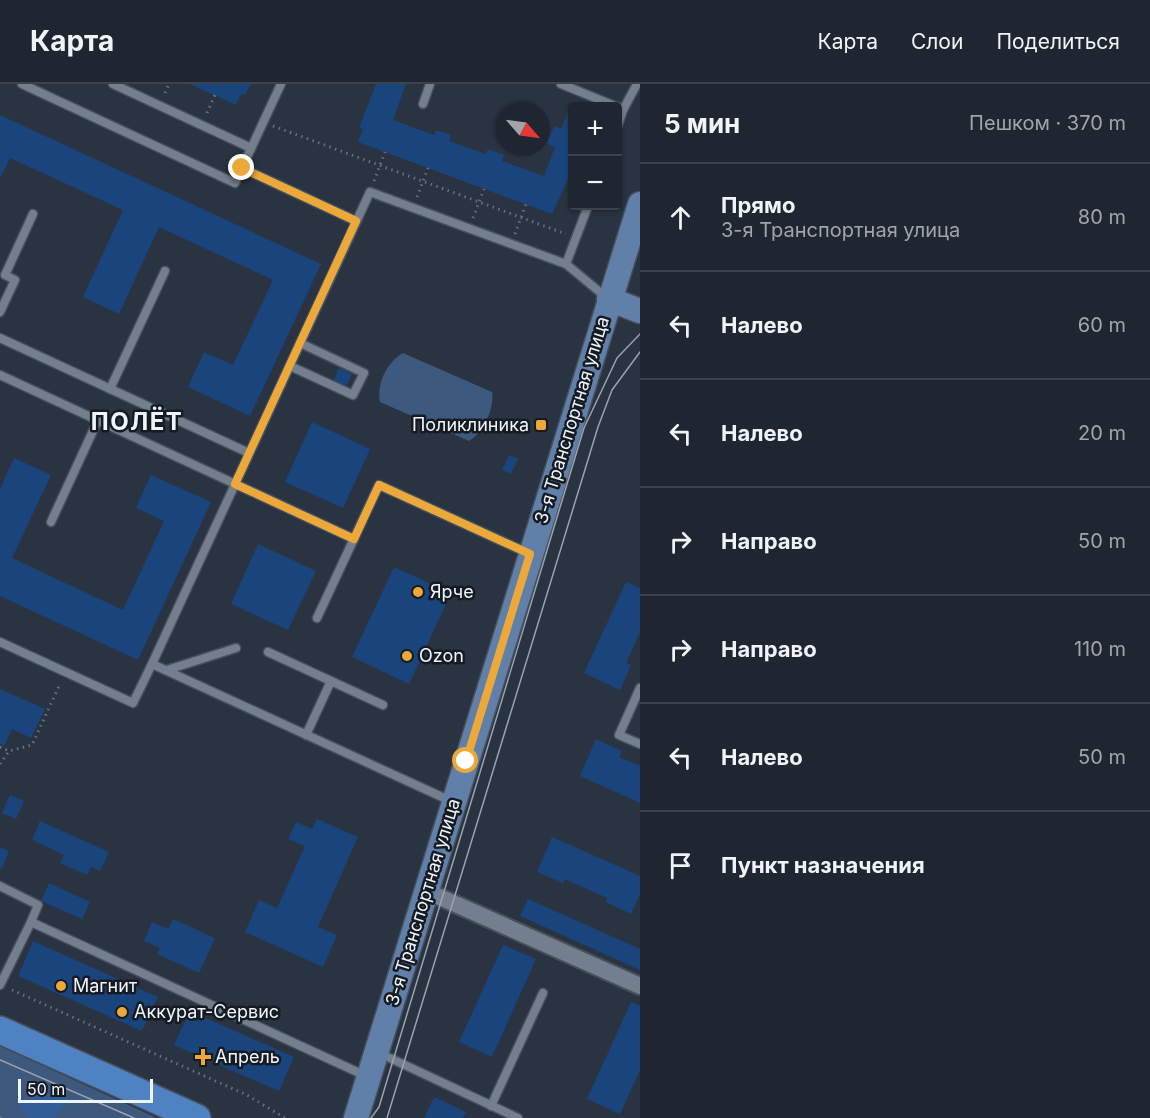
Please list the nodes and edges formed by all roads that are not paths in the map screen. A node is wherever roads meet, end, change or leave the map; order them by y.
1 (22, 84) edge
2 (113, 84) edge
3 (281, 84) edge
4 (430, 84) edge
5 (561, 84) edge
6 (637, 84) edge
7 (604, 102) edge
8 (423, 104) dead end
9 (622, 104) edge
10 (251, 148) junction
11 (242, 168) junction
12 (640, 204) edge
13 (586, 210) edge
14 (33, 214) dead end
15 (356, 221) junction
16 (566, 264) junction
17 (165, 271) dead end
18 (609, 299) junction
19 (640, 311) edge
20 (0, 312) edge
21 (0, 338) edge
22 (300, 343) junction
23 (290, 366) junction
24 (0, 375) edge
25 (110, 389) junction
26 (98, 420) junction
27 (249, 453) junction
28 (235, 484) junction
29 (51, 522) dead end
30 (354, 539) junction
31 (530, 554) junction
32 (317, 618) dead end
33 (0, 642) edge
34 (236, 648) dead end
35 (268, 652) dead end
36 (152, 664) junction
37 (166, 670) junction
38 (331, 681) junction
39 (640, 688) edge
40 (383, 705) dead end
41 (306, 735) junction
42 (640, 744) edge
43 (454, 802) junction
44 (0, 886) edge
45 (426, 891) junction
46 (31, 922) junction
47 (0, 985) edge
48 (640, 986) edge
49 (543, 993) dead end
50 (0, 1030) edge
51 (377, 1052) junction
52 (369, 1077) junction
53 (491, 1106) junction
54 (197, 1118) edge
55 (357, 1118) edge
56 (518, 1118) edge

1 - 11 lane
2 - 10 lane
3 - 10 lane
4 - 8 lane
5 - 7 lane
6 - 9 lane
10 - 11 lane
11 - 15 lane
12 - 18 main road, 3-я Транспортная улица
13 - 16 lane
14 - 20 lane
15 - 16 lane
15 - 22 lane
16 - 18 lane
17 - 25 lane
18 - 19 main road
18 - 31 main road, 3-я Транспортная улица
21 - 25 lane
22 - 23 lane
22 - 23 lane
23 - 27 lane
24 - 26 lane
25 - 27 lane
26 - 28 lane
26 - 29 lane
27 - 28 lane
28 - 30 lane
28 - 36 lane
30 - 31 lane
30 - 32 lane
31 - 43 main road, 3-я Транспортная улица
33 - 36 lane
34 - 37 lane
35 - 38 lane
36 - 37 lane
37 - 41 lane
38 - 40 lane
38 - 41 lane
39 - 42 lane
41 - 43 lane
43 - 45 main road, 3-я Транспортная улица
44 - 46 lane
45 - 48 street
45 - 51 main road, 3-я Транспортная улица
46 - 47 lane
46 - 52 lane
49 - 53 lane
50 - 54 main road
51 - 52 main road, 3-я Транспортная улица
51 - 53 lane
52 - 55 main road, 3-я Транспортная улица
53 - 56 lane

